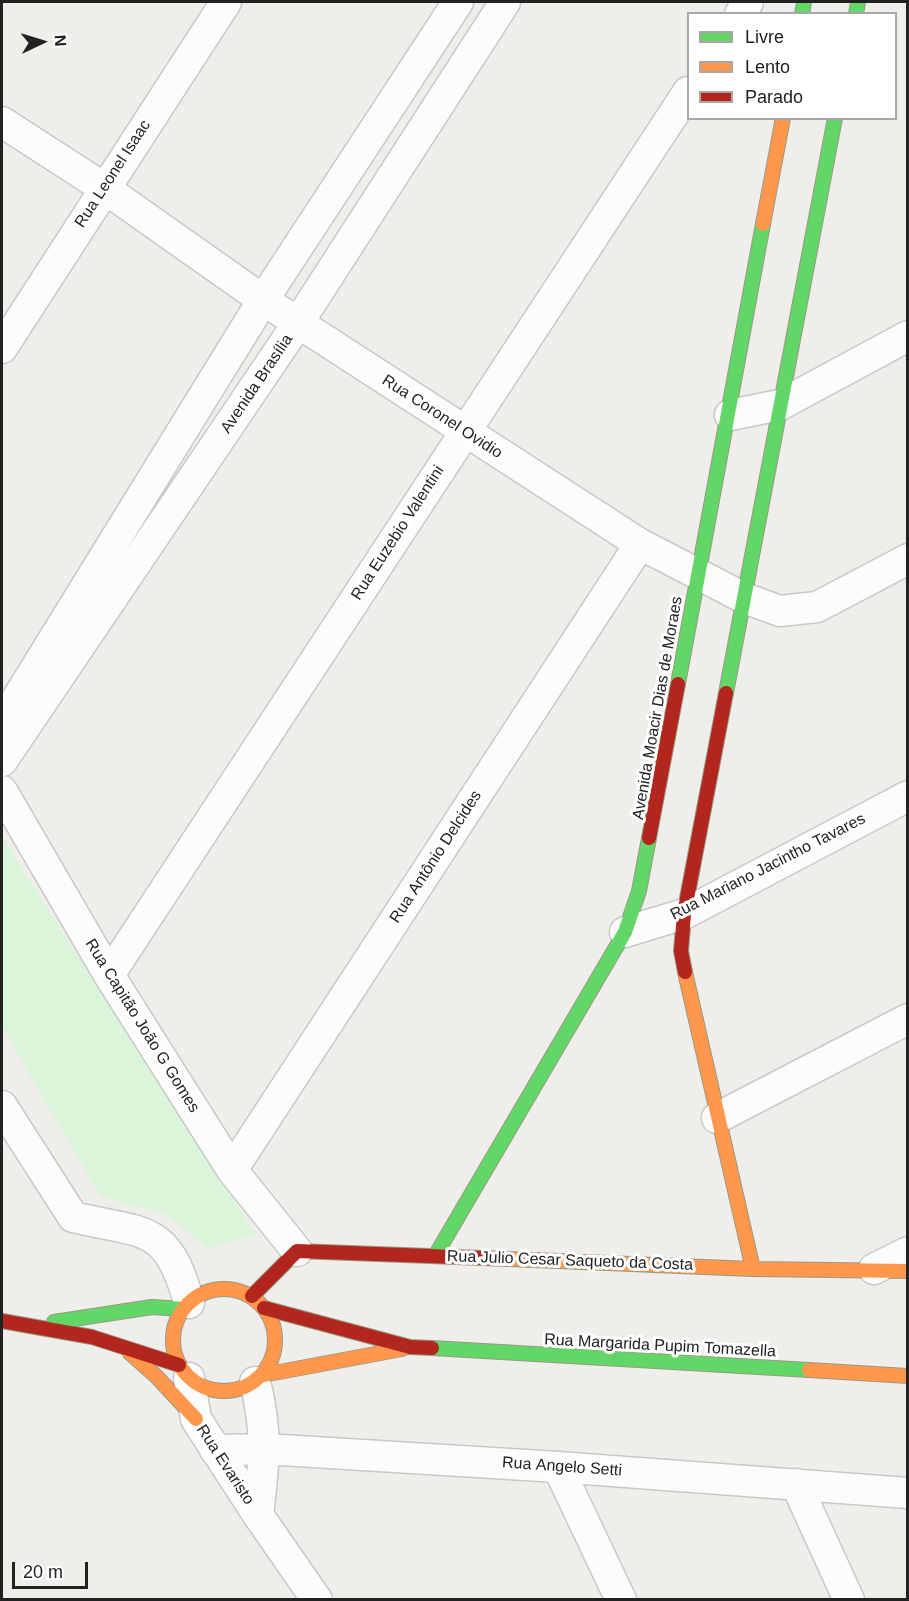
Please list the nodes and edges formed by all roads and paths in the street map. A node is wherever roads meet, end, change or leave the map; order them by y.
1 (226, 2) edge
2 (458, 2) edge
3 (505, 2) edge
4 (687, 94) edge
5 (783, 120) edge
6 (835, 120) edge
7 (2, 122) edge
8 (104, 188) junction
9 (263, 300) junction
10 (298, 322) junction
11 (908, 336) edge
12 (2, 348) edge
13 (780, 405) junction
14 (729, 415) junction
15 (464, 431) junction
16 (640, 544) junction
17 (908, 559) edge
18 (699, 575) junction
19 (744, 598) junction
20 (2, 723) edge
21 (2, 761) edge
22 (2, 791) edge
23 (908, 796) edge
24 (684, 914) junction
25 (624, 932) junction
26 (109, 975) junction
27 (908, 1019) edge
28 (2, 1106) edge
29 (717, 1118) junction
30 (232, 1170) junction
31 (297, 1251) junction
32 (908, 1252) edge
33 (435, 1256) junction
34 (753, 1269) junction
35 (874, 1269) junction
36 (908, 1271) edge
37 (252, 1296) junction
38 (186, 1306) junction
39 (264, 1308) junction
40 (2, 1321) edge
41 (41, 1324) junction
42 (117, 1343) junction
43 (410, 1347) junction
44 (184, 1371) junction
45 (908, 1376) edge
46 (259, 1378) junction
47 (196, 1419) junction
48 (266, 1449) junction
49 (215, 1450) junction
50 (558, 1467) junction
51 (796, 1484) junction
52 (908, 1493) edge
53 (258, 1515) junction
54 (317, 1599) edge
55 (621, 1599) edge
56 (849, 1599) edge

1 - 8 street, Rua Leonel Isaac
2 - 9 street
3 - 10 street, Avenida Brasília
4 - 15 street, Rua Euzebio Valentini
5 - 14 main road, Avenida Moacir Dias de Moraes
6 - 13 main road
7 - 8 street, Rua Coronel Ovidio
8 - 9 street, Rua Coronel Ovidio
8 - 12 street, Rua Leonel Isaac
9 - 10 street, Rua Coronel Ovidio
9 - 20 street
10 - 15 street, Rua Coronel Ovidio
10 - 21 street, Avenida Brasília
11 - 13 street
13 - 14 street
13 - 19 main road
14 - 18 main road, Avenida Moacir Dias de Moraes
15 - 16 street, Rua Coronel Ovidio
15 - 26 street, Rua Euzebio Valentini
16 - 18 street, Rua Coronel Ovidio
16 - 30 street, Rua Antônio Delcides
17 - 19 street, Rua Coronel Ovidio
18 - 19 street, Rua Coronel Ovidio
18 - 25 main road, Avenida Moacir Dias de Moraes
19 - 24 main road
22 - 26 street, Rua Capitão João G Gomes
23 - 24 street, Rua Mariano Jacintho Tavares
24 - 25 street, Rua Mariano Jacintho Tavares
24 - 29 main road
25 - 33 main road, Avenida Moacir Dias de Moraes
26 - 30 street, Rua Capitão João G Gomes
27 - 29 street
28 - 38 street
29 - 34 main road
30 - 31 street, Rua Capitão João G Gomes
31 - 33 main road, Rua Julio Cesar Saqueto da Costa
31 - 37 main road
32 - 35 street
33 - 34 main road, Rua Julio Cesar Saqueto da Costa
34 - 35 main road, Rua Julio Cesar Saqueto da Costa
35 - 36 main road, Rua Julio Cesar Saqueto da Costa
37 - 38 main road
37 - 39 main road
38 - 41 main road
38 - 44 main road
39 - 43 main road, Rua Margarida Pupim Tomazella
39 - 46 main road
40 - 41 main road
41 - 42 main road
42 - 44 main road
42 - 47 main road
43 - 45 main road, Rua Margarida Pupim Tomazella
43 - 46 main road, Rua Margarida Pupim Tomazella
44 - 46 main road
44 - 47 street, Rua Evaristo
46 - 48 street, Rua Evaristo
47 - 49 street, Rua Evaristo
48 - 49 street, Rua Angelo Setti
48 - 50 street, Rua Angelo Setti
48 - 53 street, Rua Evaristo
49 - 53 street, Rua Evaristo
50 - 51 street, Rua Angelo Setti
50 - 55 street
51 - 52 street, Rua Angelo Setti
51 - 56 street
53 - 54 street, Rua Evaristo

